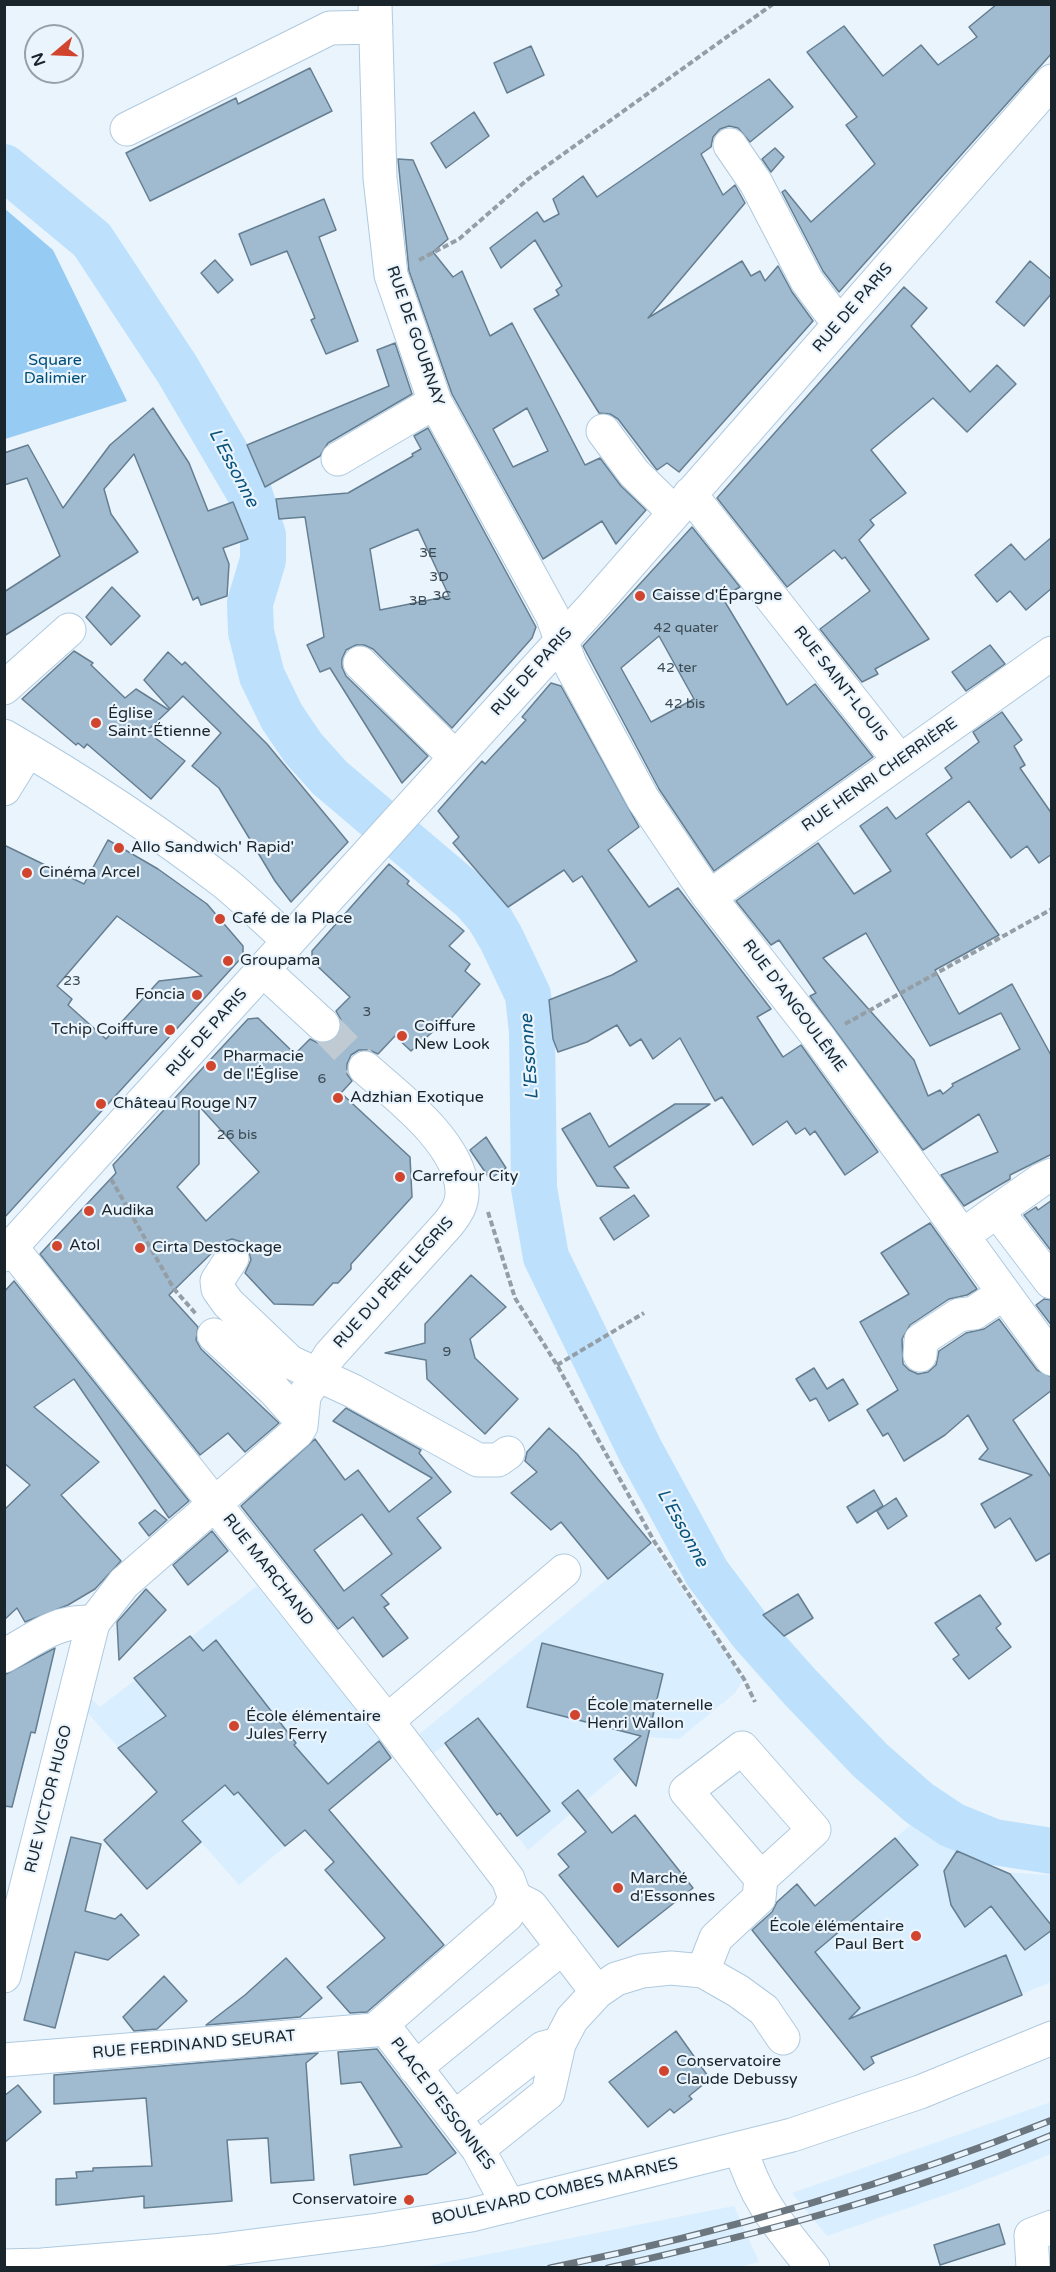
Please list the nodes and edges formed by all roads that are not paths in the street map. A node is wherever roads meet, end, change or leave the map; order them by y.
1 (375, 16) edge
2 (1052, 81) edge
3 (127, 129) dead end
4 (730, 145) dead end
5 (839, 324) junction
6 (435, 402) junction
7 (603, 431) dead end
8 (338, 459) dead end
9 (682, 503) junction
10 (69, 630) dead end
11 (562, 639) junction
12 (1052, 653) edge
13 (360, 663) dead end
14 (4, 688) edge
15 (16, 743) edge
16 (455, 757) junction
17 (900, 761) junction
18 (4, 789) edge
19 (707, 894) junction
20 (289, 941) junction
21 (263, 970) junction
22 (323, 1025) tunnel mouth
23 (365, 1068) tunnel mouth
24 (1052, 1175) edge
25 (997, 1211) junction
26 (962, 1236) junction
27 (8, 1251) edge
28 (232, 1258) dead end
29 (1051, 1282) edge
30 (1004, 1293) junction
31 (214, 1335) road end
32 (920, 1355) dead end
33 (1052, 1359) edge
34 (315, 1375) junction
35 (300, 1419) junction
36 (508, 1453) dead end
37 (216, 1503) junction
38 (564, 1571) dead end
39 (93, 1623) junction
40 (4, 1656) edge
41 (387, 1721) junction
42 (761, 1878) dead end
43 (515, 1898) junction
44 (563, 1947) junction
45 (703, 1971) junction
46 (4, 1976) edge
47 (597, 1992) junction
48 (382, 2025) junction
49 (783, 2038) dead end
50 (1052, 2038) edge
51 (559, 2044) junction
52 (4, 2060) edge
53 (415, 2068) junction
54 (454, 2118) junction
55 (478, 2149) junction
56 (741, 2149) junction
57 (509, 2206) junction
58 (1052, 2227) edge
59 (4, 2266) edge
60 (813, 2268) edge
61 (1033, 2268) edge

1 - 3 street
1 - 6 street, RUE DE GOURNAY
2 - 5 street, RUE DE PARIS
4 - 5 street
5 - 9 street, RUE DE PARIS
6 - 8 street
6 - 11 street, RUE DE GOURNAY
7 - 9 street, RUE SAINT-LOUIS
9 - 11 street, RUE DE PARIS
9 - 17 street, RUE SAINT-LOUIS
10 - 14 street
11 - 16 street, RUE DE PARIS
11 - 19 street, RUE D'ANGOULÊME
12 - 17 street, RUE HENRI CHERRIÈRE
13 - 16 street
15 - 18 street
15 - 20 street
16 - 20 street, RUE DE PARIS
17 - 19 street, RUE HENRI CHERRIÈRE
19 - 26 street, RUE D'ANGOULÊME
20 - 21 street, RUE DE PARIS
21 - 22 street
21 - 27 street, RUE DE PARIS
23 - 34 street, RUE DU PÈRE LEGRIS
24 - 25 street
25 - 26 street
25 - 29 street
26 - 30 street, RUE D'ANGOULÊME
27 - 37 street, RUE MARCHAND
28 - 34 street
30 - 32 street
30 - 33 street, RUE D'ANGOULÊME
31 - 35 street
34 - 35 street, RUE DU PÈRE LEGRIS
34 - 36 street
35 - 37 street, RUE DU PÈRE LEGRIS
37 - 39 street, RUE DU PÈRE LEGRIS
37 - 41 street, RUE MARCHAND
38 - 41 street
39 - 40 street
39 - 46 street, RUE VICTOR HUGO
41 - 43 street, RUE MARCHAND
42 - 45 street
43 - 44 street
43 - 48 street, PLACE D'ESSONNES
44 - 47 street
44 - 53 street
45 - 47 street
45 - 49 street
47 - 51 street
48 - 52 street, RUE FERDINAND SEURAT
48 - 53 street, PLACE D'ESSONNES
50 - 56 street, BOULEVARD COMBES MARNES
51 - 54 street
51 - 55 street
53 - 54 street, PLACE D'ESSONNES
54 - 55 street, PLACE D'ESSONNES
55 - 57 street, PLACE D'ESSONNES
56 - 57 street, BOULEVARD COMBES MARNES
56 - 60 street
57 - 59 street, BOULEVARD COMBES MARNES
58 - 61 street

